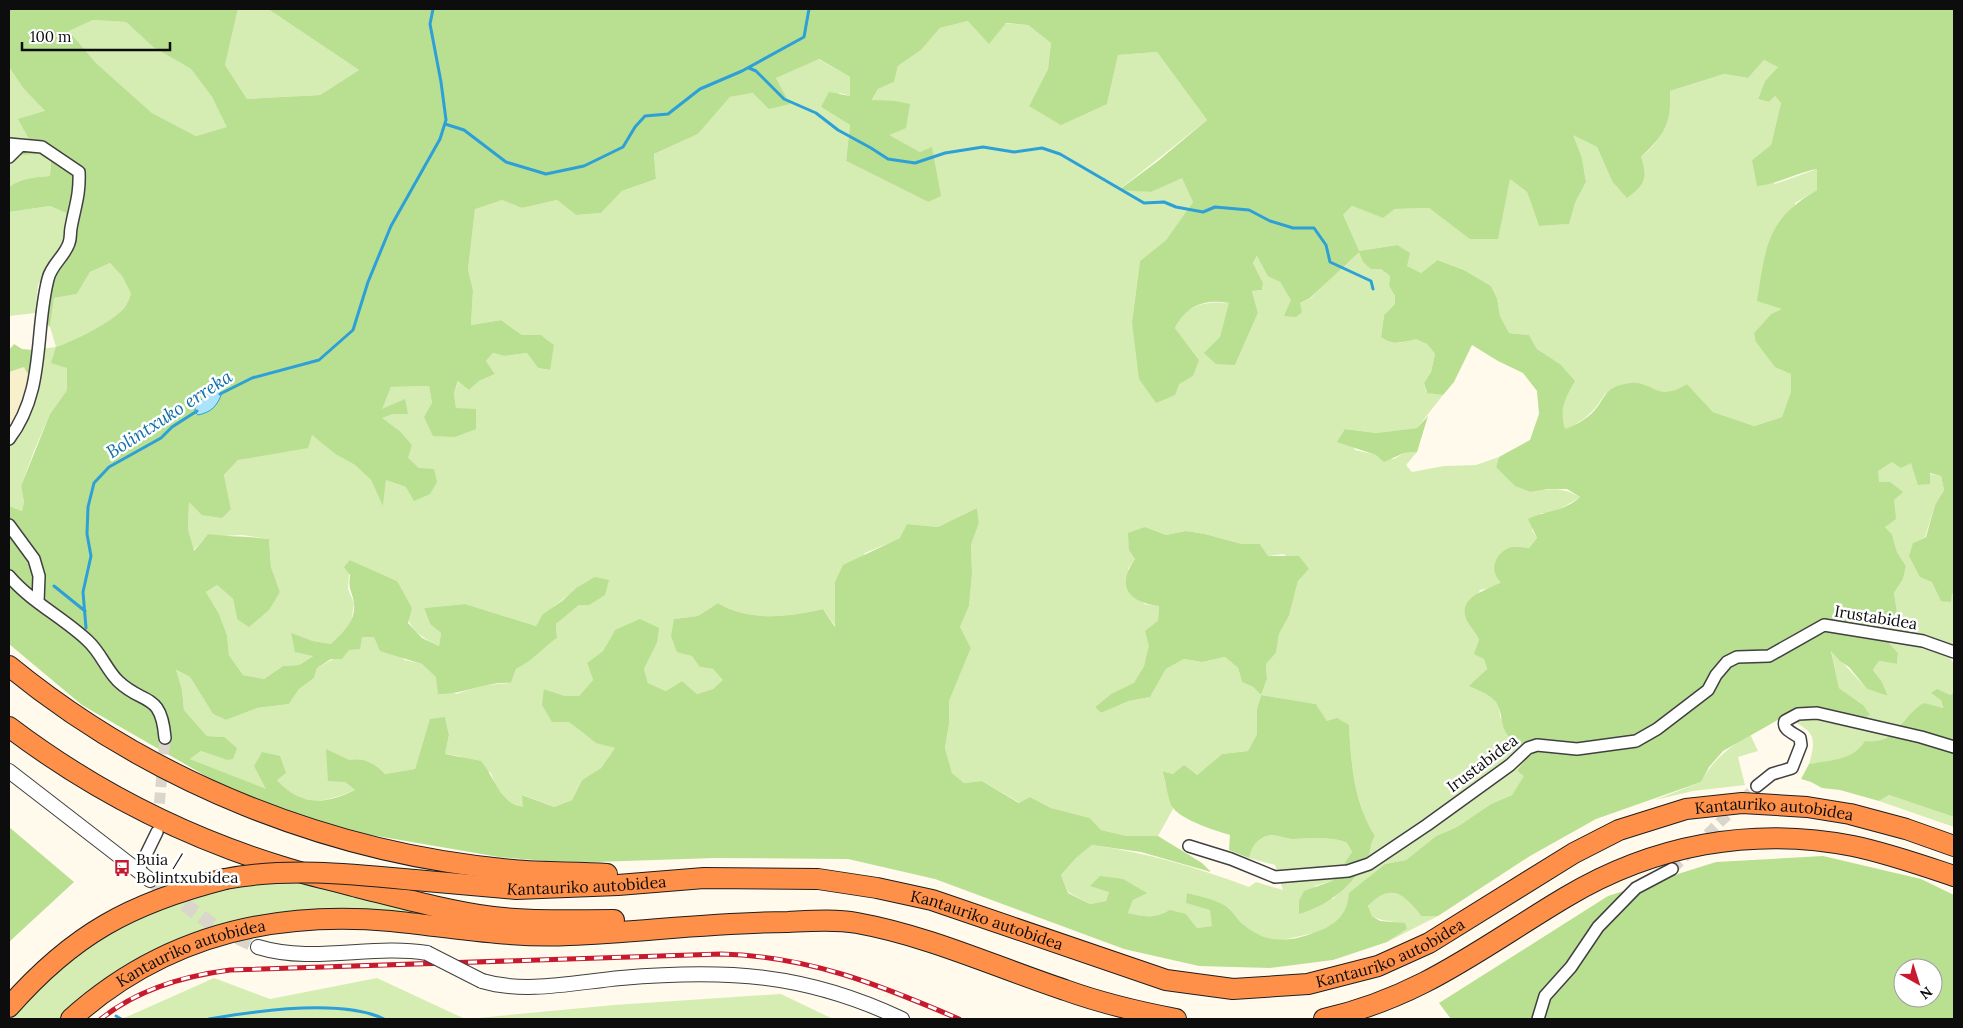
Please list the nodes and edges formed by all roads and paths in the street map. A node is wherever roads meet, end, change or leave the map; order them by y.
1 (14, 145) edge
2 (9, 157) edge
3 (9, 439) edge
4 (9, 525) edge
5 (9, 576) edge
6 (38, 602) junction
7 (1954, 652) edge
8 (9, 666) edge
9 (9, 727) edge
10 (165, 738) tunnel mouth
11 (1954, 747) edge
12 (9, 771) edge
13 (1757, 786) tunnel mouth
14 (157, 832) tunnel mouth
15 (1189, 846) dead end
16 (1954, 846) edge
17 (1672, 869) tunnel mouth
18 (138, 871) junction
19 (1954, 876) edge
20 (704, 878) junction
21 (150, 880) tunnel mouth
22 (853, 922) junction
23 (258, 947) tunnel mouth
24 (9, 1007) edge
25 (71, 1019) edge
26 (902, 1019) edge
27 (1176, 1019) edge
28 (1324, 1019) edge
29 (1538, 1019) edge

1 - 2 street
1 - 3 street
4 - 6 street
5 - 6 street
6 - 10 street
7 - 15 street, Irustabidea
8 - 20 highway
9 - 22 highway
11 - 13 street
12 - 18 street
14 - 18 street
16 - 20 highway, Kantauriko autobidea
17 - 29 street
18 - 21 street
19 - 28 highway, Kantauriko autobidea
20 - 24 highway, Kantauriko autobidea, bridge
22 - 25 highway, Kantauriko autobidea
22 - 27 highway, Kantauriko autobidea
23 - 26 street, bridge

